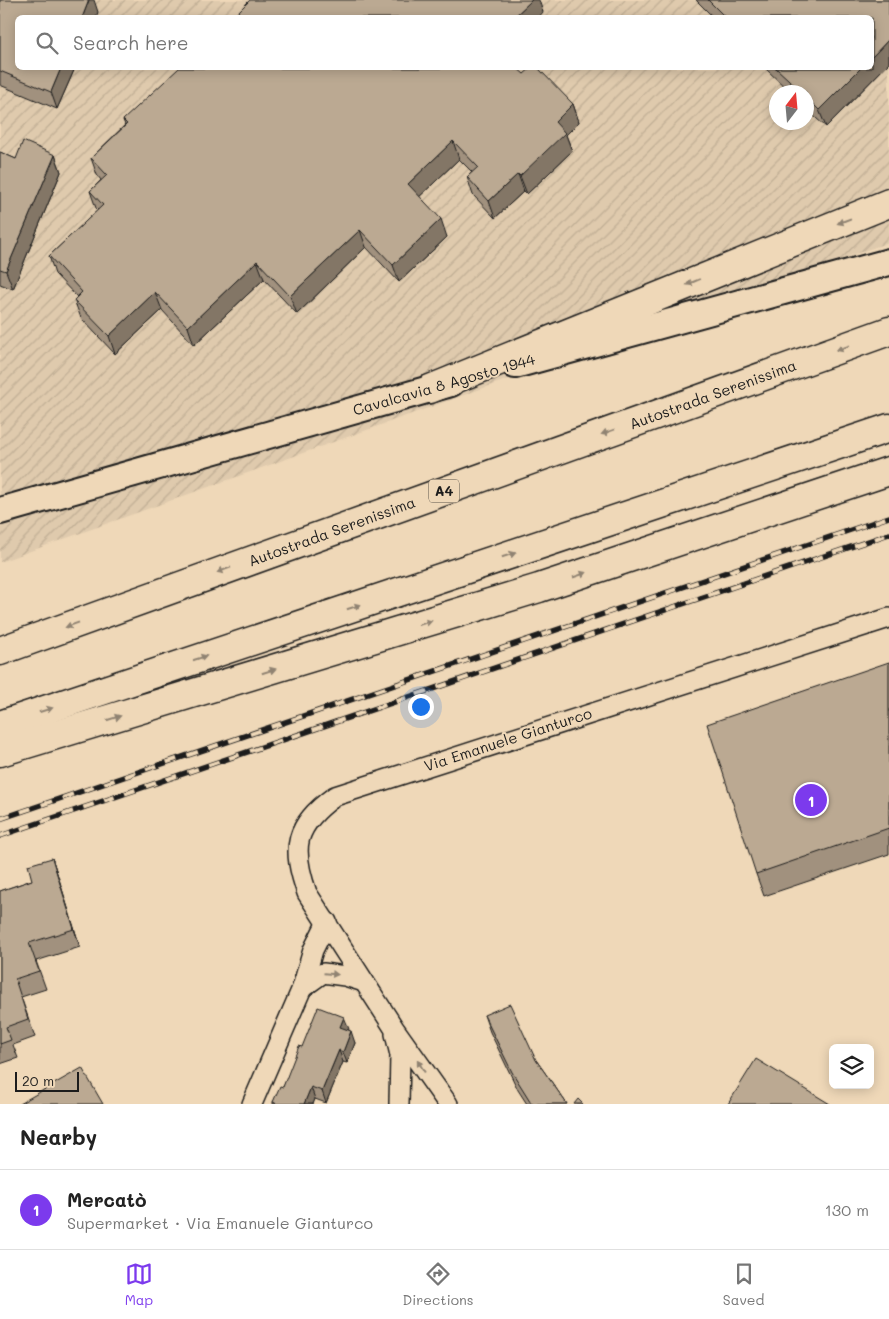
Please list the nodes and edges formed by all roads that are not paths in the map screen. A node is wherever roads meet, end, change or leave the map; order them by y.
1 (889, 203) edge
2 (889, 262) edge
3 (889, 331) edge
4 (430, 389) junction
5 (889, 428) edge
6 (889, 471) edge
7 (0, 511) edge
8 (889, 618) edge
9 (0, 651) edge
10 (0, 725) edge
11 (0, 752) edge
12 (327, 922) junction
13 (364, 982) junction
14 (302, 988) junction
15 (394, 1028) junction
16 (252, 1104) edge
17 (399, 1104) edge
18 (448, 1104) edge

1 -> 4 highway
2 - 4 main road, Cavalcavia 8 Agosto 1944
3 -> 9 highway, Autostrada Serenissima / A4
4 - 7 main road, Cavalcavia 8 Agosto 1944
10 -> 5 highway
11 -> 6 highway
8 - 12 street, Via Emanuele Gianturco
12 - 13 street, Via Emanuele Gianturco
12 - 14 street
14 -> 13 street
13 - 15 street, Via Emanuele Gianturco
14 - 16 street
15 - 17 street
18 -> 15 street, Via Emanuele Gianturco

